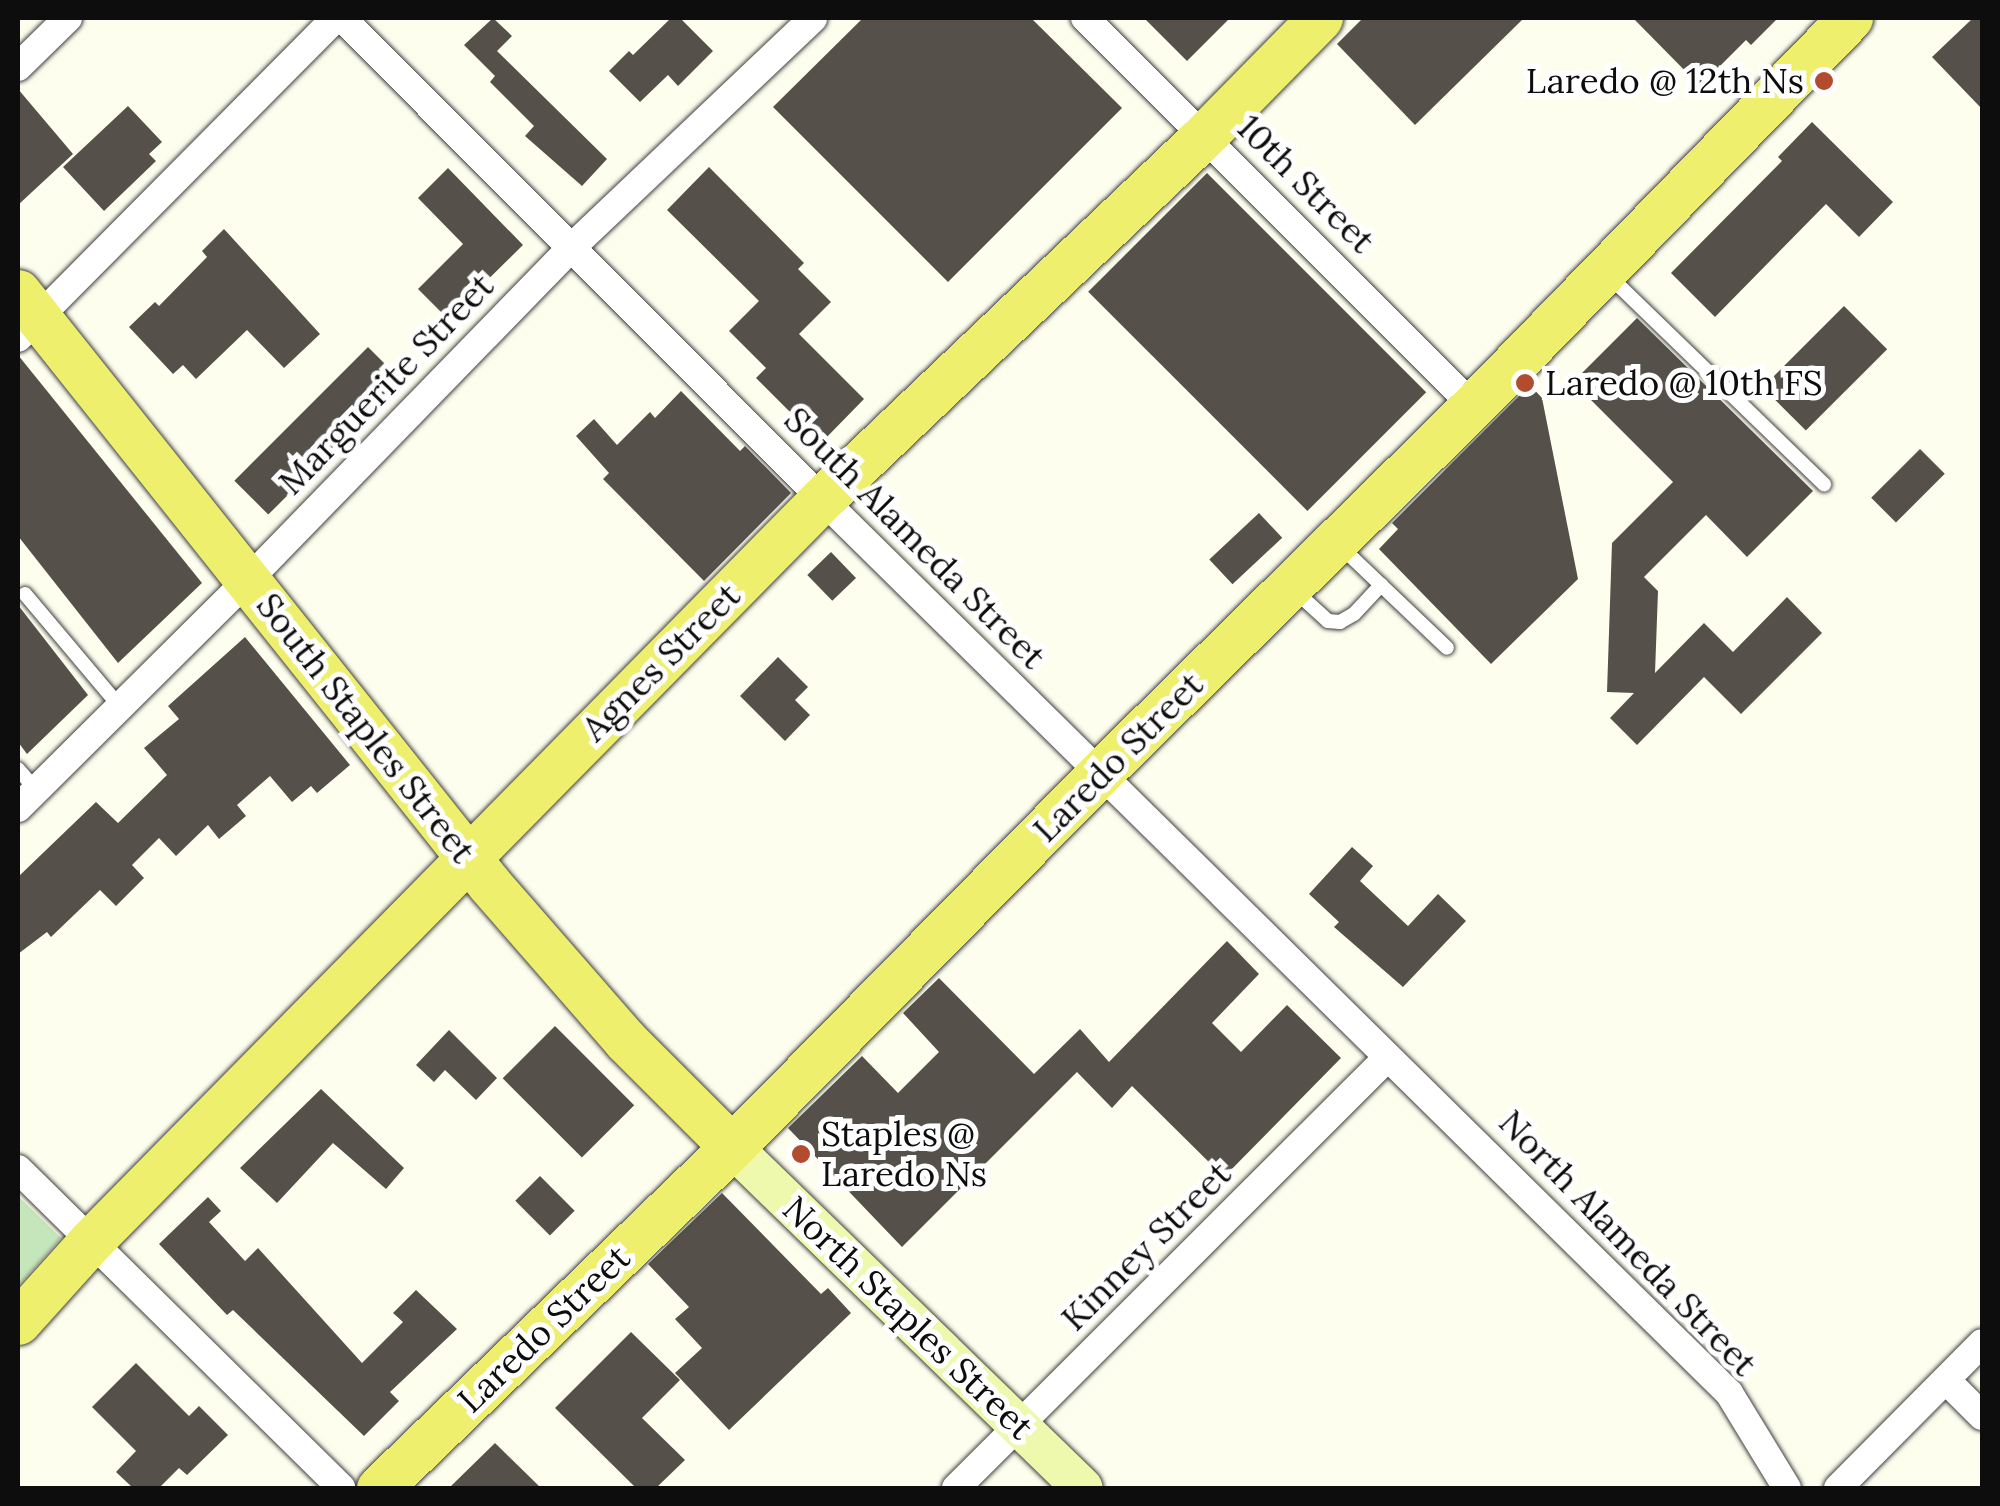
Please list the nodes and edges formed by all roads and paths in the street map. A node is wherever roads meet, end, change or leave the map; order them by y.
1 (68, 18) edge
2 (339, 18) edge
3 (813, 18) edge
4 (1084, 18) edge
5 (1320, 18) edge
6 (1846, 19) edge
7 (18, 67) edge
8 (1205, 135) junction
9 (570, 249) junction
10 (1604, 271) junction
11 (25, 316) edge
12 (1472, 406) junction
13 (1824, 484) dead end
14 (822, 499) junction
15 (1335, 542) junction
16 (249, 579) junction
17 (1381, 584) junction
18 (1290, 586) junction
19 (25, 594) dead end
20 (1448, 648) dead end
21 (120, 707) junction
22 (1100, 773) junction
23 (24, 789) edge
24 (468, 858) junction
25 (1388, 1057) junction
26 (1441, 1106) joint
27 (732, 1147) junction
28 (18, 1169) edge
29 (91, 1241) junction
30 (18, 1322) edge
31 (1982, 1343) edge
32 (1946, 1380) junction
33 (1982, 1416) edge
34 (1019, 1426) junction
35 (341, 1488) edge
36 (378, 1488) edge
37 (956, 1488) edge
38 (1083, 1488) edge
39 (1787, 1488) edge
40 (1838, 1488) edge

1 - 7 street
2 - 9 street, South Alameda Street
2 - 11 street
3 - 9 street, Marguerite Street
4 - 8 street, 10th Street
5 - 8 main road, Agnes Street
6 - 10 main road, Laredo Street
8 - 12 street, 10th Street
8 - 14 main road, Agnes Street
9 - 14 street, South Alameda Street
9 - 16 street, Marguerite Street
10 - 12 main road, Laredo Street
10 - 13 lane
11 - 16 main road, South Staples Street
12 - 15 main road, Laredo Street
14 - 22 street, South Alameda Street
14 - 24 main road, Agnes Street
15 - 17 lane
15 - 18 main road, Laredo Street
16 - 21 street, Marguerite Street
16 - 24 main road, South Staples Street
17 - 18 lane
17 - 20 lane
18 - 22 main road, Laredo Street
19 - 21 lane
21 - 23 street, Marguerite Street
22 - 25 street, South Alameda Street
22 - 27 main road, Laredo Street
24 - 27 main road, South Staples Street
24 - 29 main road, Agnes Street
25 - 26 street, South Alameda Street
25 - 34 street, Kinney Street
26 - 39 street, North Alameda Street
27 - 34 main road, North Staples Street
27 - 36 main road, Laredo Street
28 - 29 street
29 - 30 main road, Agnes Street
29 - 35 street
31 - 32 street
32 - 33 street
32 - 40 street
34 - 37 street, Kinney Street
34 - 38 main road, North Staples Street

